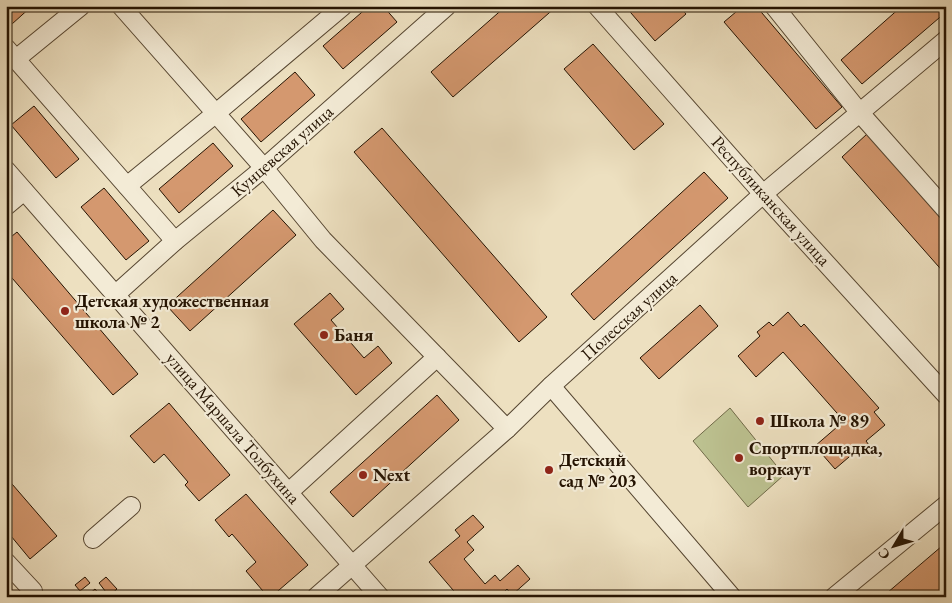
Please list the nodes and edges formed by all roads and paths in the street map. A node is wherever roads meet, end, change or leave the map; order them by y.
1 (80, 6) edge
2 (121, 6) edge
3 (343, 6) edge
4 (447, 6) edge
5 (597, 6) edge
6 (774, 6) edge
7 (946, 40) edge
8 (11, 53) edge
9 (860, 113) junction
10 (215, 114) junction
11 (264, 168) junction
12 (6, 170) edge
13 (127, 186) junction
14 (24, 190) junction
15 (763, 194) junction
16 (6, 206) edge
17 (946, 210) edge
18 (175, 241) junction
19 (115, 295) junction
20 (437, 357) junction
21 (551, 386) junction
22 (946, 395) edge
23 (507, 429) junction
24 (289, 492) junction
25 (946, 505) edge
26 (130, 506) dead end
27 (92, 539) dead end
28 (6, 562) edge
29 (352, 564) junction
30 (33, 591) dead end
31 (316, 597) edge
32 (380, 597) edge
33 (732, 597) edge
34 (834, 597) edge

1 - 8 street
2 - 10 street
3 - 10 street
4 - 11 street, Кунцевская улица
5 - 15 street, Республиканская улица
6 - 9 street
7 - 9 street, Полесская улица
8 - 13 street
9 - 15 street, Полесская улица
9 - 17 street
10 - 11 street
10 - 13 street
11 - 18 street, Кунцевская улица
11 - 20 street
12 - 14 street, улица Маршала Толбухина
13 - 18 street
14 - 16 street
14 - 19 street, улица Маршала Толбухина
15 - 21 street, Полесская улица
15 - 22 street, Республиканская улица
18 - 19 street, Кунцевская улица
19 - 24 street, улица Маршала Толбухина
20 - 23 street
20 - 24 street
21 - 23 street, Полесская улица
21 - 33 street
23 - 29 street, Полесская улица
24 - 29 street, улица Маршала Толбухина
25 - 34 street
26 - 27 street
28 - 30 street
29 - 31 street, Полесская улица
29 - 32 street, улица Маршала Толбухина

